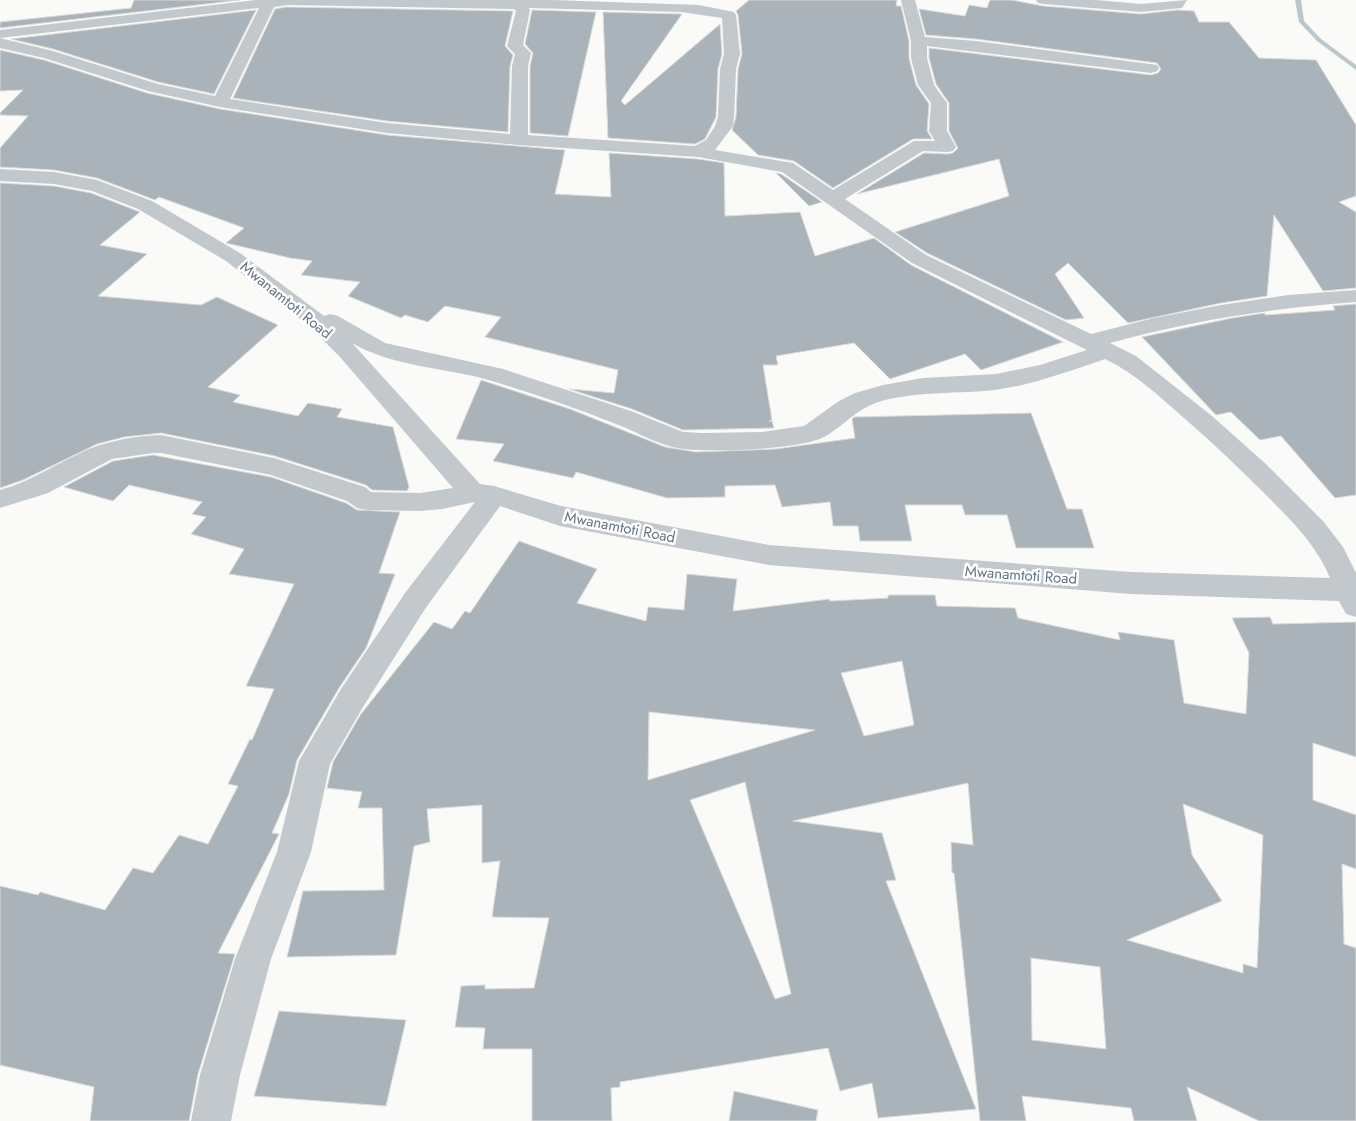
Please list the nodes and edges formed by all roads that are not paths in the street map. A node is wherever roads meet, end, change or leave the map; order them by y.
1 (172, 0) edge
2 (908, 0) edge
3 (1043, 0) edge
4 (1180, 0) edge
5 (269, 2) junction
6 (509, 4) junction
7 (166, 14) junction
8 (0, 34) edge
9 (919, 41) junction
10 (0, 43) edge
11 (1151, 68) dead end
12 (220, 102) junction
13 (519, 140) junction
14 (698, 152) junction
15 (0, 175) edge
16 (834, 198) junction
17 (1354, 298) edge
18 (291, 300) junction
19 (1097, 346) junction
20 (483, 493) junction
21 (0, 499) edge
22 (1353, 595) edge
23 (211, 1121) edge

1 - 7 street
2 - 9 street
3 - 4 street
5 - 6 street
5 - 7 street
5 - 12 street
6 - 13 street
6 - 14 street
7 - 8 street
9 - 11 street
9 - 16 street
10 - 12 street
12 - 13 street
13 - 14 street
14 - 16 street
15 - 18 street, Mwanamtoti Road
16 - 19 street
17 - 19 street
18 - 19 street
18 - 20 street, Mwanamtoti Road
19 - 22 street
20 - 21 street
20 - 22 street, Mwanamtoti Road
20 - 23 street

